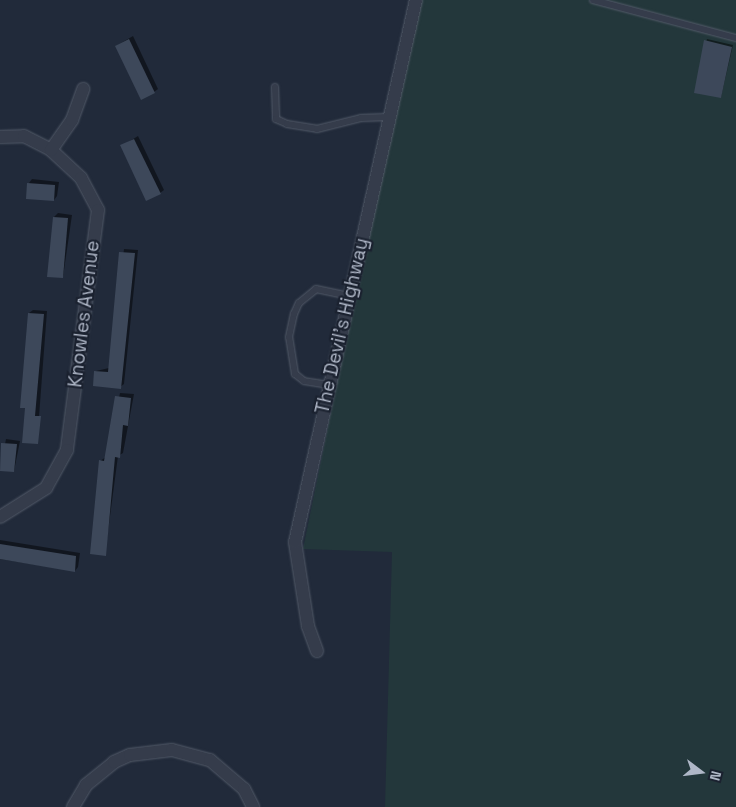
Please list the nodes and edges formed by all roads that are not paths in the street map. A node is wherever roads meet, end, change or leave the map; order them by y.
1 (416, 0) edge
2 (593, 0) edge
3 (736, 38) edge
4 (275, 87) dead end
5 (83, 89) dead end
6 (388, 117) junction
7 (0, 137) edge
8 (51, 150) junction
9 (350, 296) junction
10 (329, 385) junction
11 (0, 517) edge
12 (317, 651) dead end
13 (73, 807) edge
14 (254, 807) edge

1 - 6 street, The Devil's Highway
2 - 3 lane
4 - 6 lane
5 - 8 street
6 - 9 street, The Devil's Highway
7 - 8 street, Knowles Avenue
8 - 11 street, Knowles Avenue
9 - 10 street, The Devil's Highway
9 - 10 lane
10 - 12 street, The Devil's Highway
13 - 14 street

